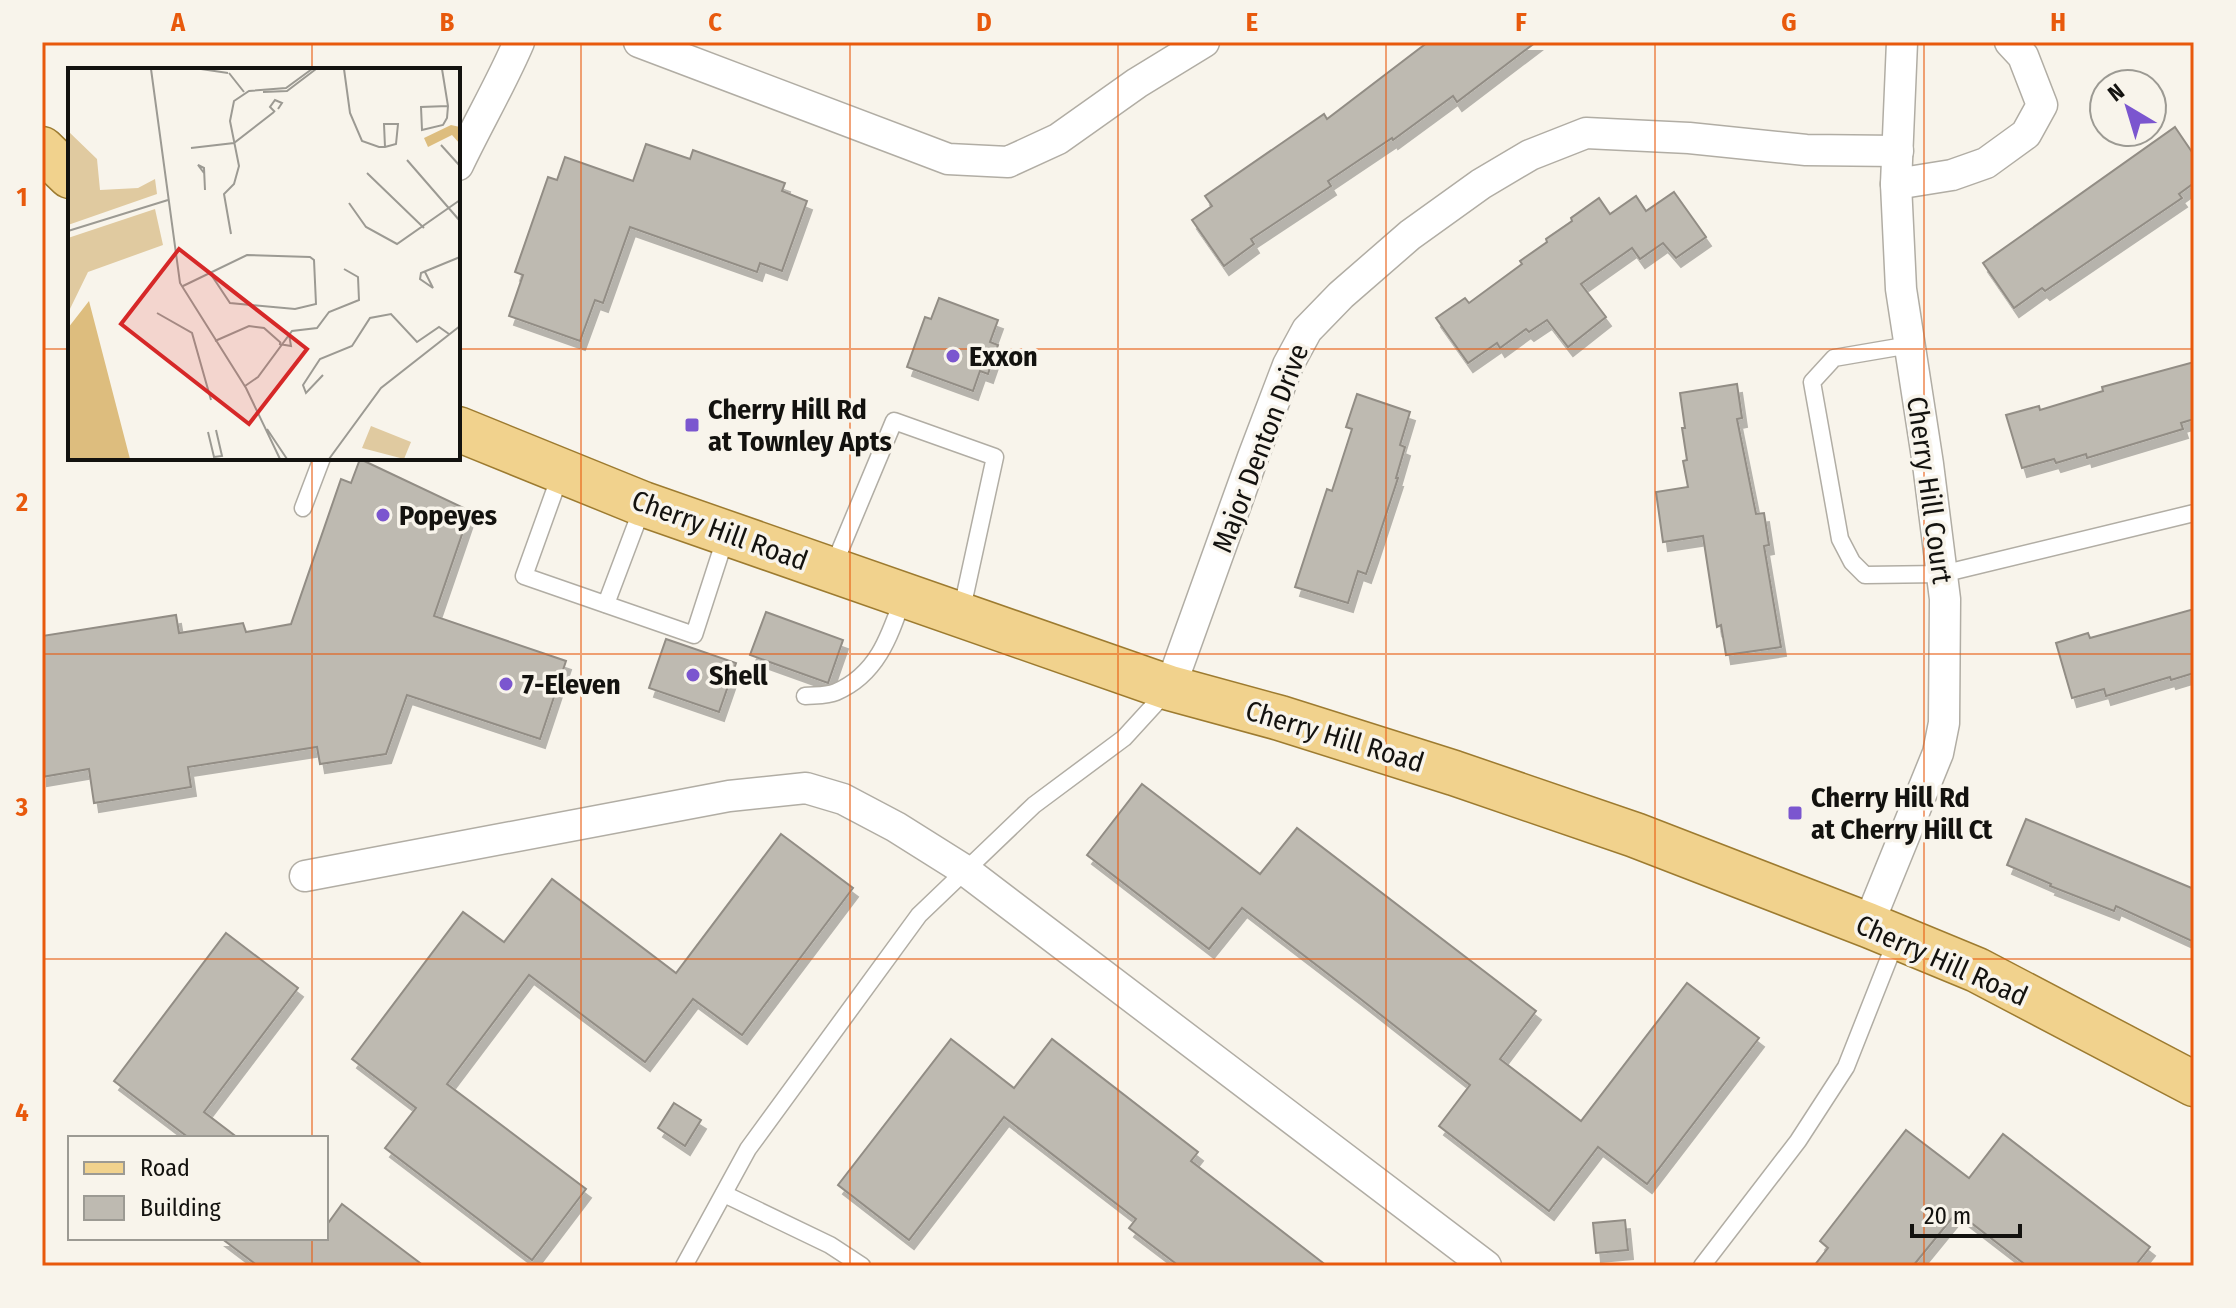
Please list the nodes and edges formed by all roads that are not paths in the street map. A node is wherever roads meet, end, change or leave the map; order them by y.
1 (519, 42) edge
2 (639, 42) edge
3 (1204, 42) edge
4 (1902, 42) edge
5 (2010, 42) edge
6 (42, 149) edge
7 (1898, 151) junction
8 (460, 161) edge
9 (68, 174) edge
10 (1896, 184) junction
11 (1910, 345) junction
12 (460, 430) edge
13 (321, 460) edge
14 (562, 472) junction
15 (643, 504) junction
16 (303, 508) dead end
17 (2194, 513) edge
18 (727, 533) junction
19 (832, 570) junction
20 (1942, 574) junction
21 (904, 595) junction
22 (606, 604) junction
23 (961, 615) junction
24 (1170, 688) junction
25 (805, 696) dead end
26 (966, 871) junction
27 (305, 876) dead end
28 (1883, 931) junction
29 (2194, 1084) edge
30 (724, 1194) junction
31 (684, 1266) edge
32 (862, 1266) edge
33 (1486, 1266) edge
34 (1702, 1266) edge

1 - 8 street
2 - 3 street
4 - 7 street, Cherry Hill Court
5 - 10 street
6 - 9 main road
7 - 10 street, Cherry Hill Court
7 - 24 street, Major Denton Drive
10 - 11 street, Cherry Hill Court
11 - 20 street, Cherry Hill Court
11 - 20 lane
12 - 14 main road, Cherry Hill Road
13 - 16 lane
14 - 15 main road, Cherry Hill Road
14 - 22 lane
15 - 18 main road, Cherry Hill Road
15 - 22 lane
17 - 20 lane
18 - 19 main road, Cherry Hill Road
18 - 22 lane
19 - 21 main road, Cherry Hill Road
19 - 23 lane
20 - 28 street, Cherry Hill Court
21 - 23 main road, Cherry Hill Road
21 - 25 lane
23 - 24 main road, Cherry Hill Road
24 - 26 lane
24 - 28 main road, Cherry Hill Road
26 - 27 street
26 - 30 lane
26 - 33 street
28 - 29 main road, Cherry Hill Road
28 - 34 lane
30 - 31 lane
30 - 32 lane

